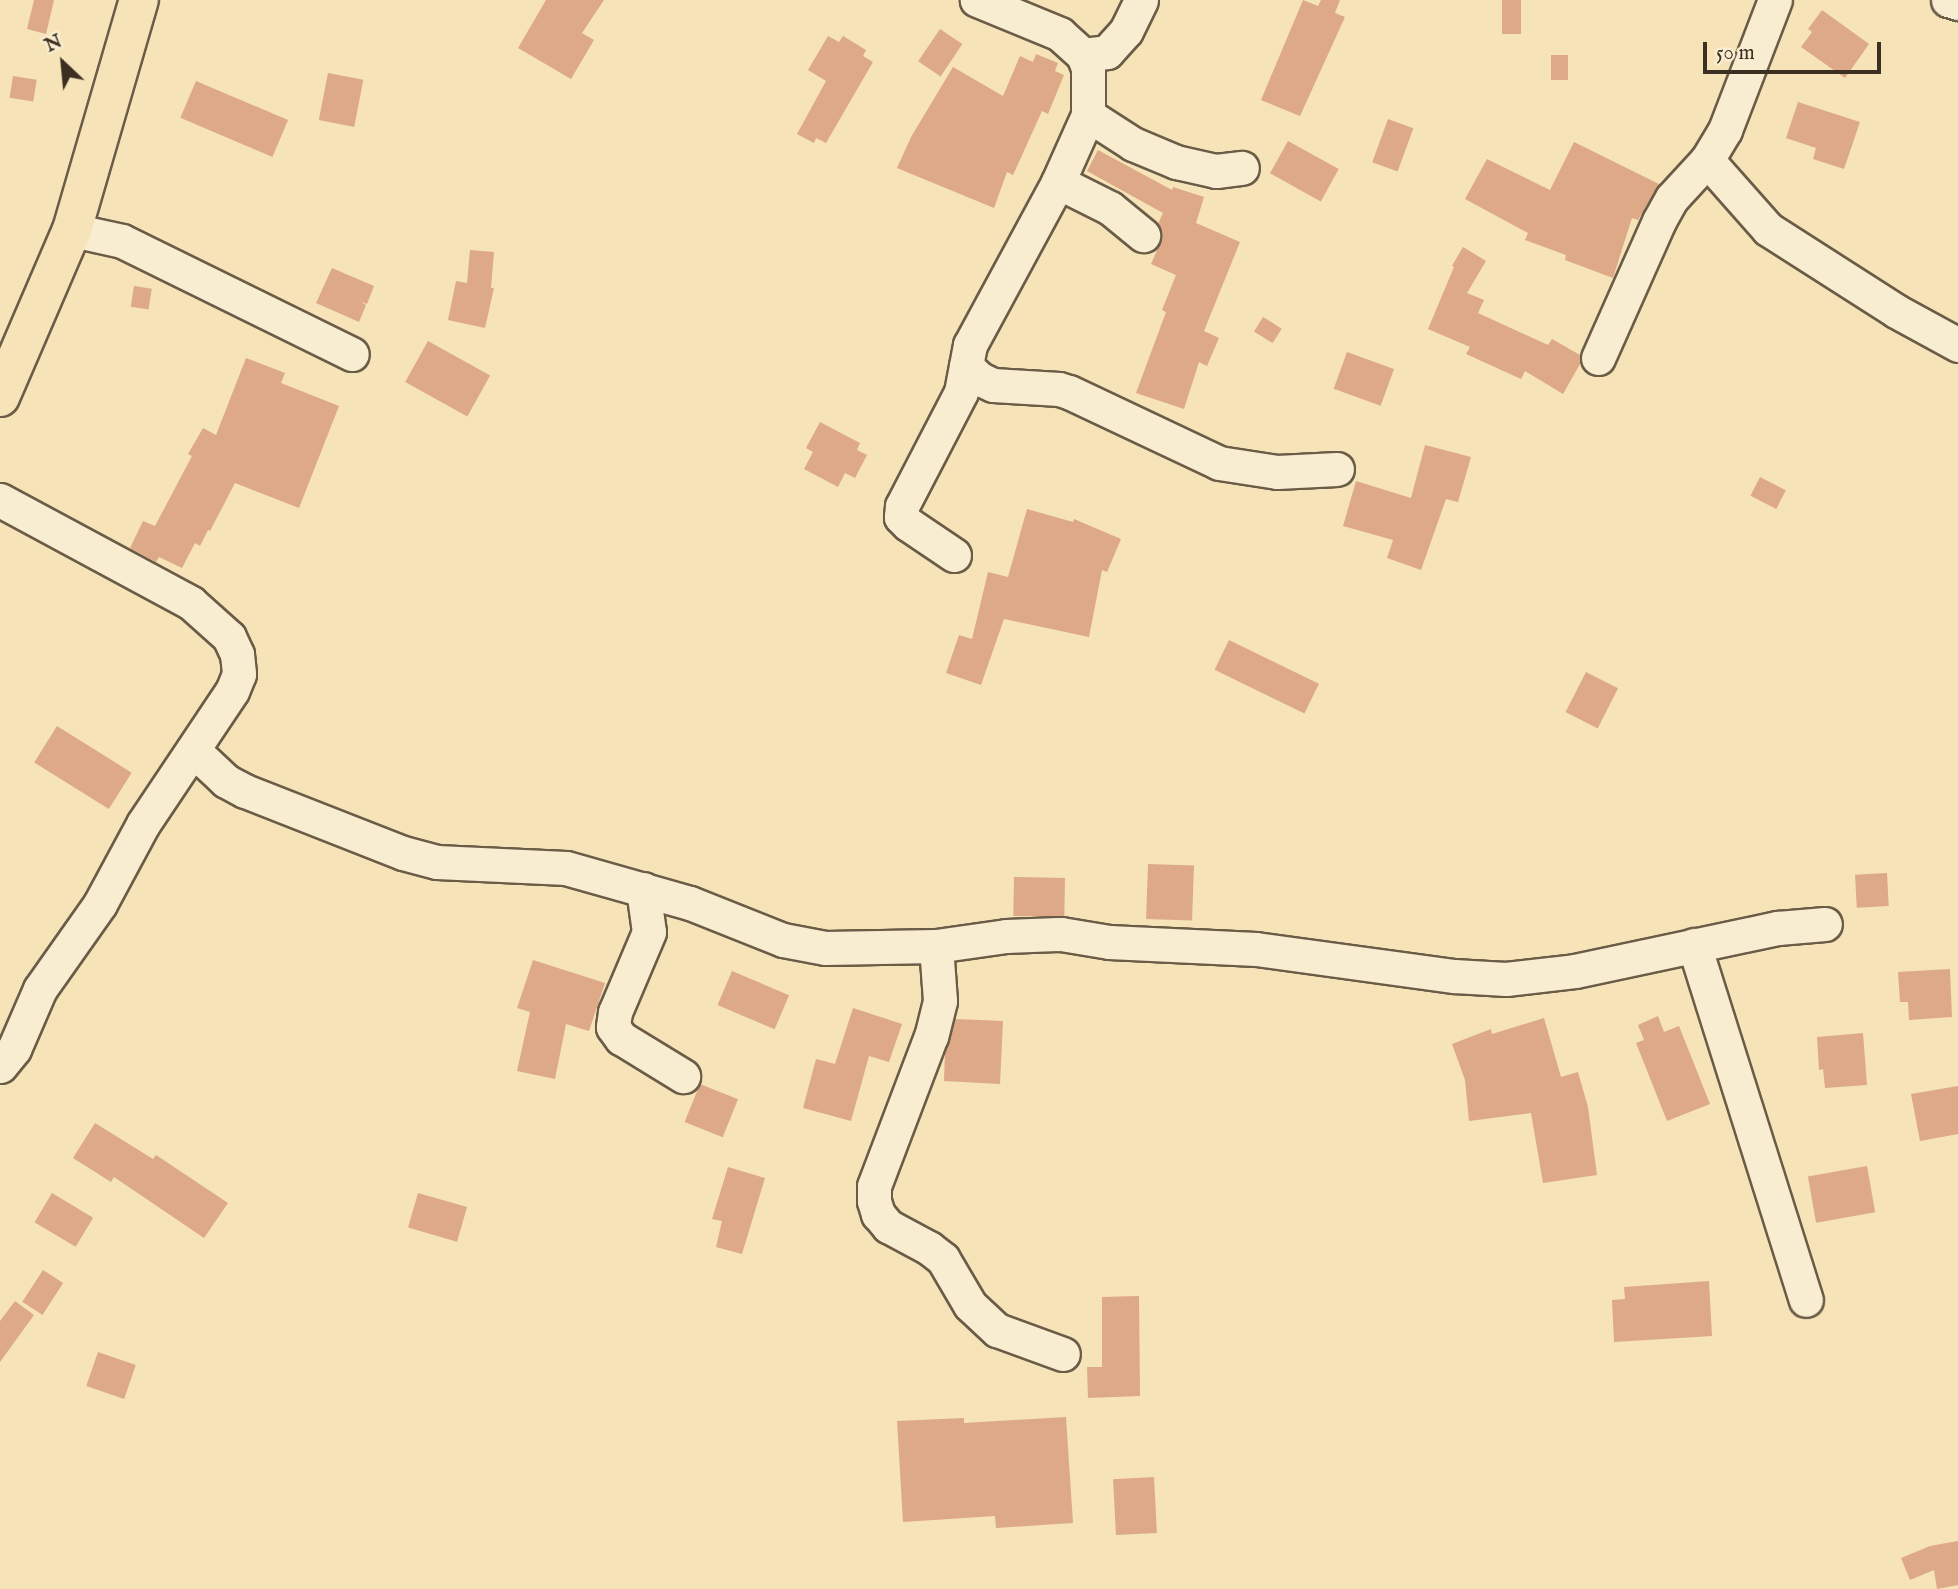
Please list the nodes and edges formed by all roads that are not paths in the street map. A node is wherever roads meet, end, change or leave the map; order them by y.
1 (139, 0) edge
2 (977, 0) edge
3 (1141, 0) edge
4 (1775, 0) edge
5 (1948, 0) edge
6 (1958, 3) edge
7 (1083, 55) junction
8 (1088, 115) junction
9 (1707, 160) junction
10 (1242, 168) dead end
11 (1058, 182) junction
12 (72, 230) junction
13 (1143, 235) dead end
14 (1958, 345) edge
15 (352, 354) dead end
16 (1598, 358) dead end
17 (966, 366) junction
18 (0, 397) edge
19 (1337, 469) dead end
20 (0, 500) edge
21 (954, 555) dead end
22 (193, 750) junction
23 (643, 889) junction
24 (1825, 924) dead end
25 (1694, 945) junction
26 (936, 946) junction
27 (0, 1066) edge
28 (682, 1076) dead end
29 (1806, 1300) dead end
30 (1063, 1354) dead end

1 - 12 main road
2 - 7 street
3 - 7 street
4 - 9 street
5 - 6 street
7 - 8 street
8 - 10 street
8 - 11 street
9 - 14 street
9 - 16 street
11 - 13 street
11 - 17 street
12 - 15 street
12 - 18 main road
17 - 19 street
17 - 21 street
20 - 22 street
22 - 23 street
22 - 27 street
23 - 26 street
23 - 28 street
24 - 25 street
25 - 26 street
25 - 29 street
26 - 30 street

